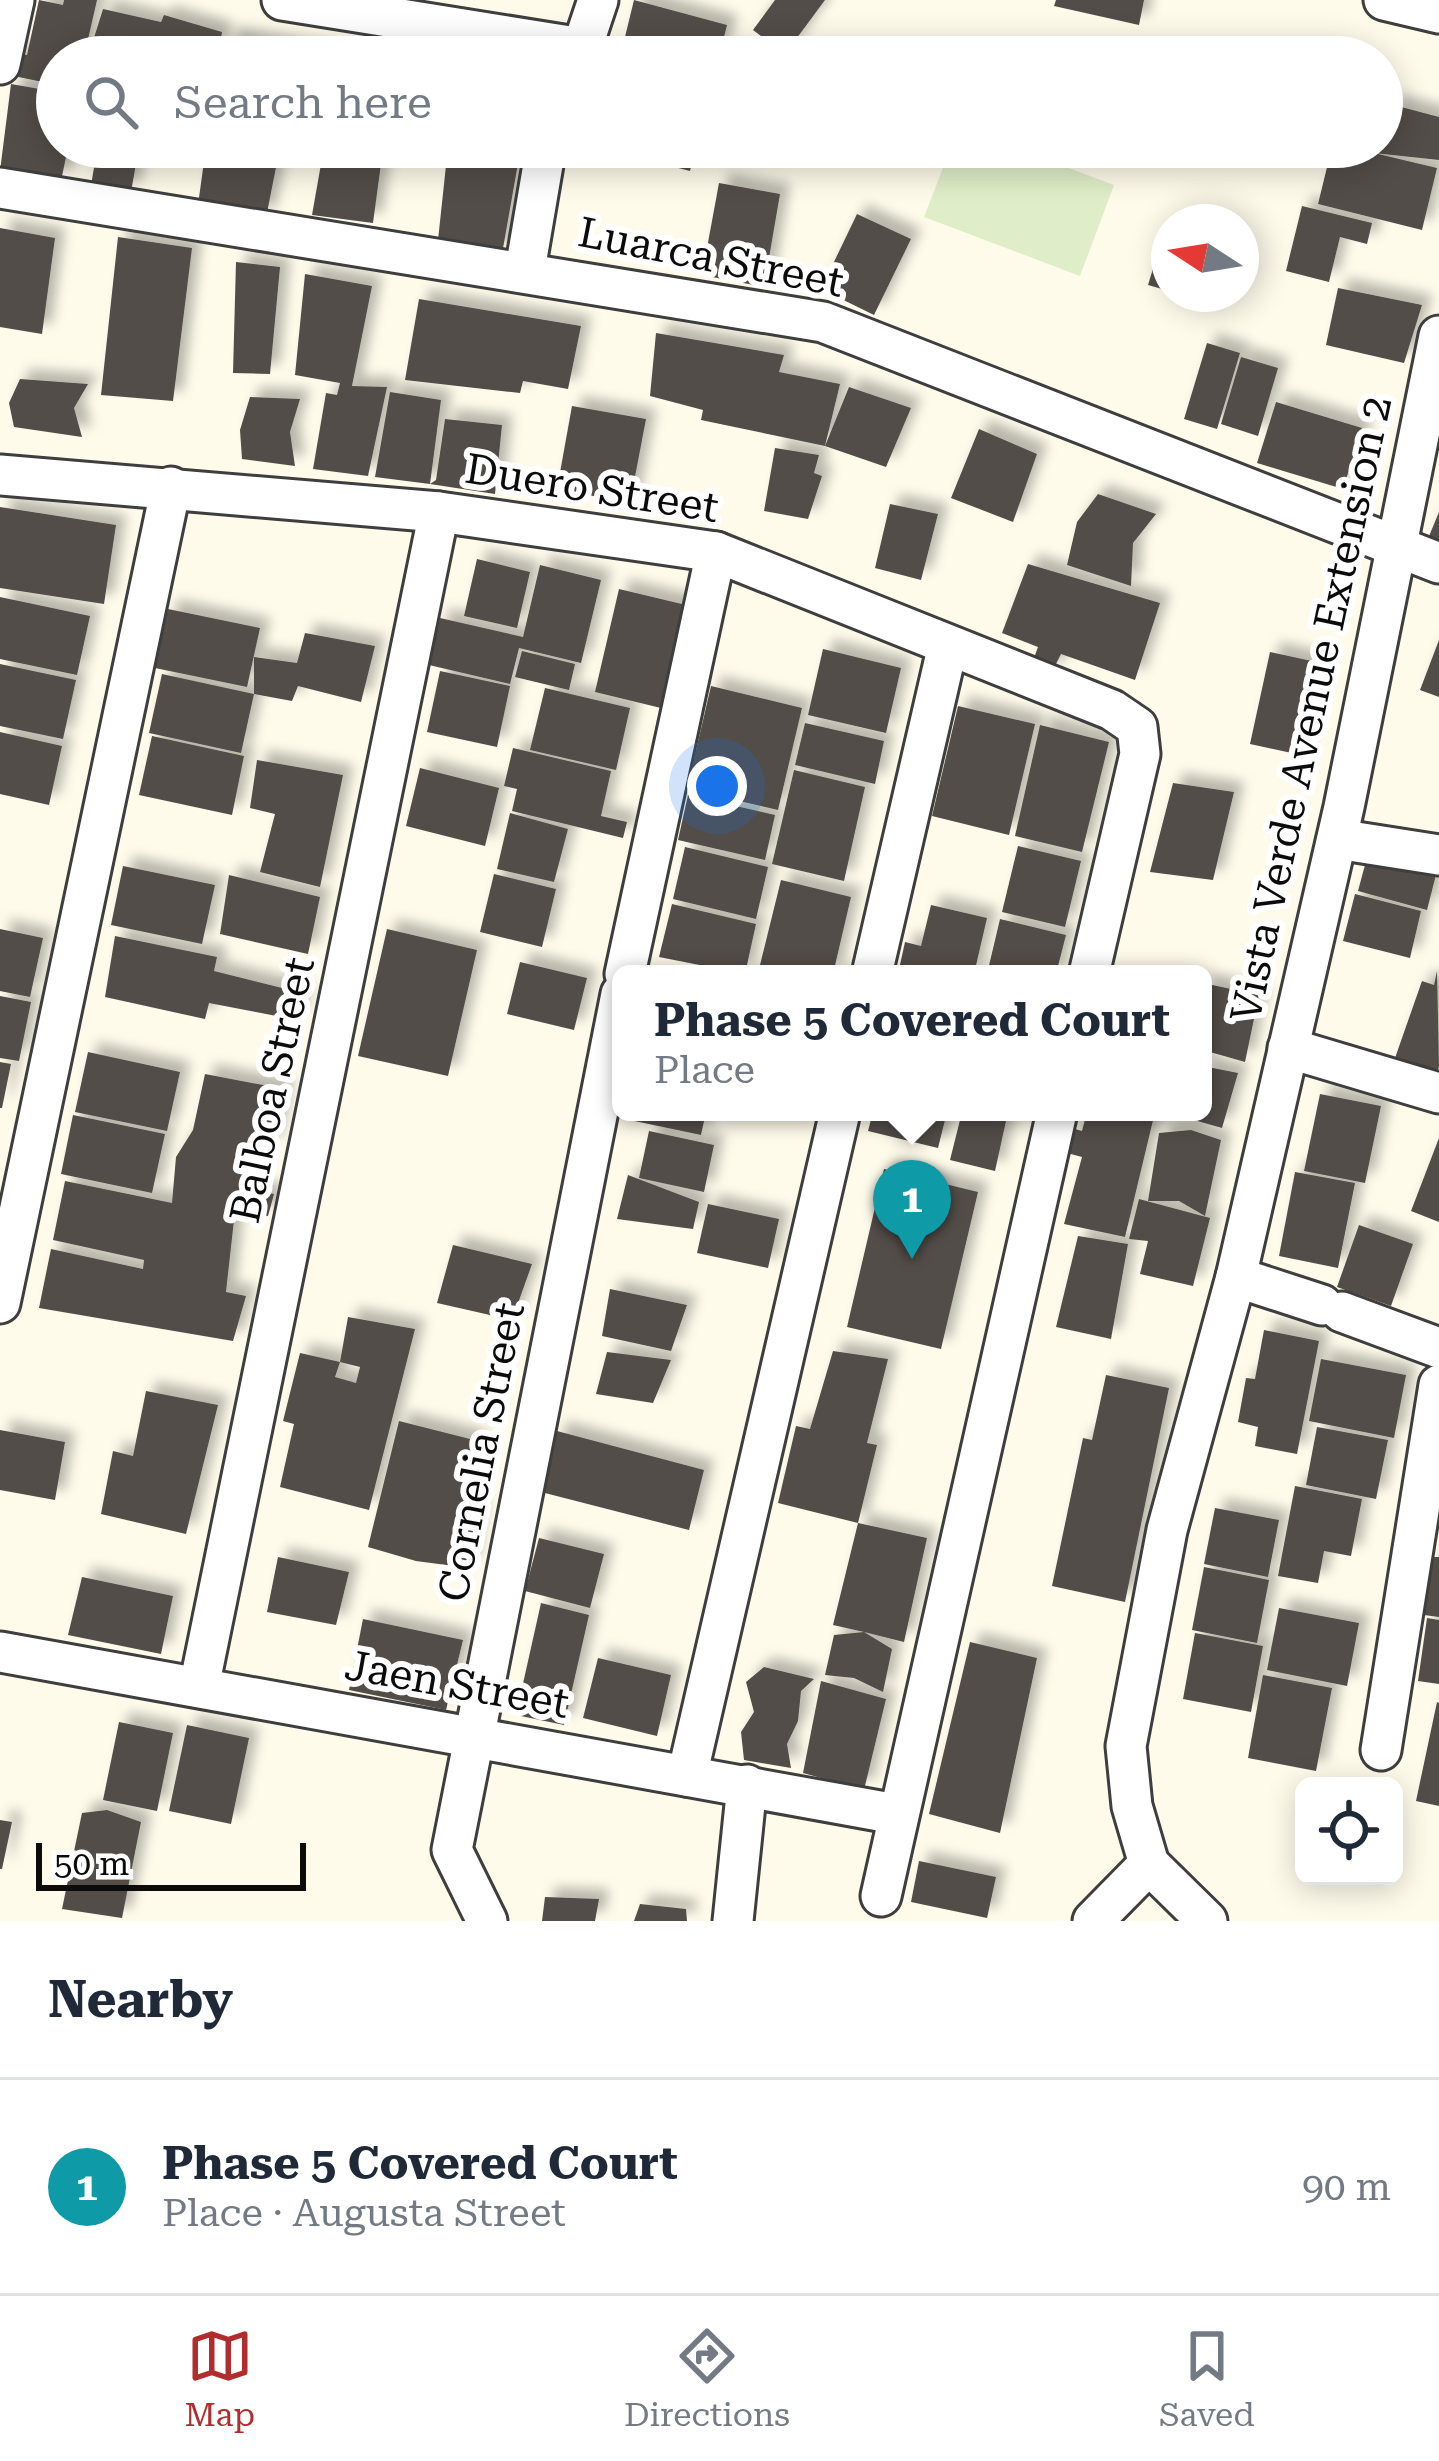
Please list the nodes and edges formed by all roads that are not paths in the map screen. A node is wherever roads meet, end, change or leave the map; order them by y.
1 (14, 0) edge
2 (282, 0) edge
3 (598, 0) edge
4 (1384, 0) edge
5 (1439, 13) edge
6 (485, 36) edge
7 (586, 36) edge
8 (0, 64) edge
9 (542, 168) edge
10 (0, 188) edge
11 (525, 270) junction
12 (1438, 343) edge
13 (0, 475) edge
14 (171, 487) junction
15 (439, 512) junction
16 (1396, 545) junction
17 (716, 552) junction
18 (1439, 563) edge
19 (948, 645) junction
20 (1337, 839) junction
21 (1439, 855) edge
22 (628, 965) edge
23 (874, 965) edge
24 (1091, 965) edge
25 (612, 1040) edge
26 (1288, 1048) junction
27 (1439, 1094) edge
28 (838, 1121) edge
29 (1056, 1121) edge
30 (1236, 1277) junction
31 (0, 1303) edge
32 (1439, 1348) edge
33 (1439, 1385) edge
34 (0, 1652) edge
35 (199, 1687) junction
36 (476, 1735) junction
37 (1381, 1750) dead end
38 (687, 1776) junction
39 (747, 1785) junction
40 (896, 1814) junction
41 (1149, 1864) junction
42 (881, 1895) dead end
43 (487, 1921) edge
44 (733, 1921) edge
45 (1093, 1921) edge
46 (1207, 1921) edge

1 - 8 street
2 - 6 street
3 - 7 street
4 - 5 street
9 - 11 street
10 - 11 street, Luarca Street
11 - 16 street, Luarca Street
12 - 16 street, Vista Verde Avenue Extension 2
13 - 14 street, Duero Street
14 - 15 street, Duero Street
14 - 31 street
15 - 17 street, Duero Street
15 - 35 street, Balboa Street
16 - 18 street, Luarca Street
16 - 20 street, Vista Verde Avenue Extension 2
17 - 19 street, Duero Street
17 - 22 street
19 - 23 street
19 - 24 street, Duero Street
20 - 21 street
20 - 26 street, Vista Verde Avenue Extension 2
25 - 36 street, Cornelia Street
26 - 27 street
26 - 30 street, Vista Verde Avenue Extension 2
28 - 38 street
29 - 40 street
30 - 32 street
30 - 41 street, Vista Verde Avenue Extension 2
33 - 37 street
34 - 35 street, Jaen Street
35 - 36 street, Jaen Street
36 - 38 street, Jaen Street
36 - 43 street, Cornelia Street
38 - 39 street, Jaen Street
39 - 40 street, Jaen Street
39 - 44 street
40 - 42 street
41 - 45 street
41 - 46 street, Vista Verde Avenue Extension 2

